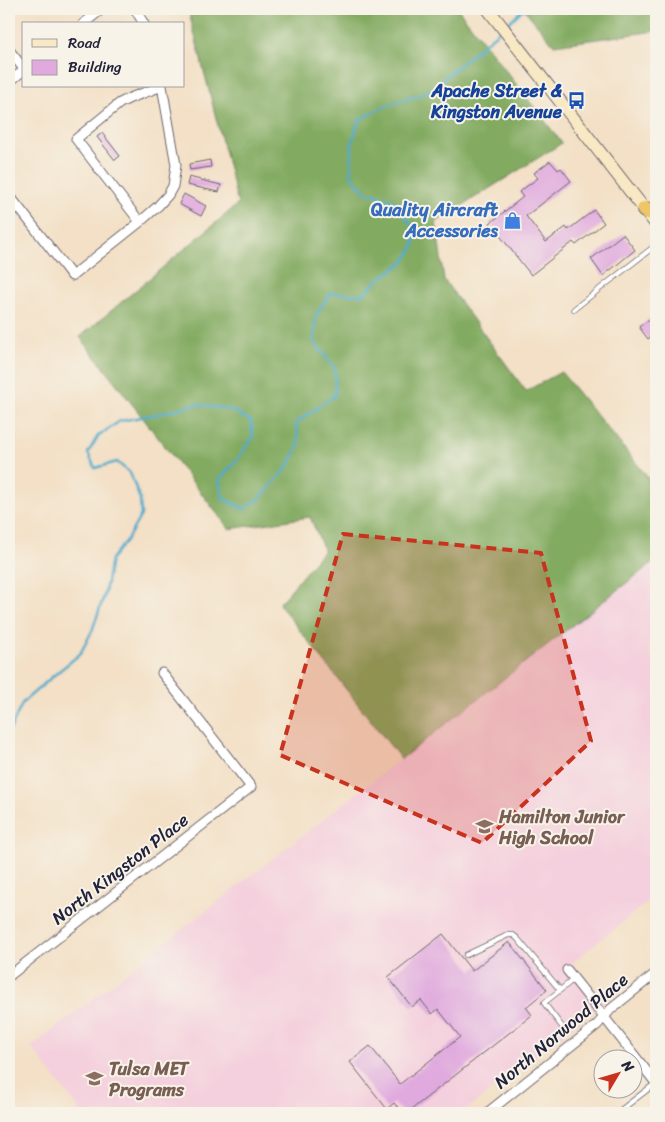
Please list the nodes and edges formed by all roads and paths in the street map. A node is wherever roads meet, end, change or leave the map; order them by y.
1 (134, 9) edge
2 (488, 9) edge
3 (95, 11) edge
4 (84, 22) edge
5 (143, 22) edge
6 (9, 50) edge
7 (22, 67) edge
8 (22, 72) edge
9 (9, 82) edge
10 (157, 88) edge
11 (162, 88) edge
12 (9, 195) edge
13 (650, 211) edge
14 (140, 222) junction
15 (656, 224) edge
16 (656, 245) edge
17 (574, 309) dead end
18 (162, 674) dead end
19 (466, 955) dead end
20 (566, 970) dead end
21 (656, 973) edge
22 (9, 976) edge
23 (574, 979) junction
24 (560, 990) junction
25 (604, 1017) junction
26 (566, 1032) dead end
27 (656, 1083) edge
28 (488, 1113) edge
29 (618, 1113) edge

1 - 5 street
2 - 13 main road
3 - 4 street
6 - 7 street
8 - 9 street
10 - 14 street
11 - 14 street
12 - 14 street
13 - 15 main road
16 - 17 lane
18 - 22 street, North Kingston Place
19 - 24 lane
20 - 23 street
21 - 25 street, North Norwood Place
23 - 24 lane
23 - 25 street
24 - 26 lane
25 - 27 street
25 - 28 street, North Norwood Place
27 - 29 lane

